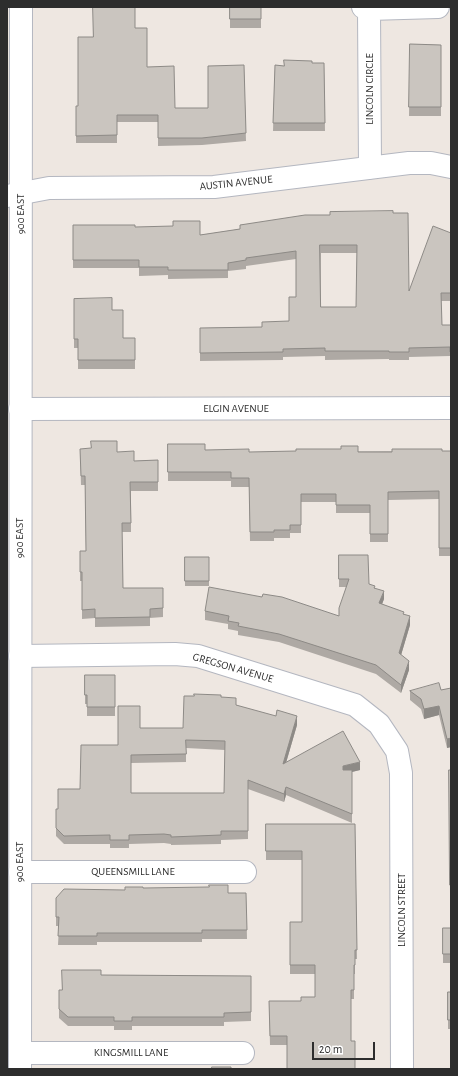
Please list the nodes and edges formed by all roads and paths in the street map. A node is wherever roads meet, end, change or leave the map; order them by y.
1 (21, 7) edge
2 (438, 7) edge
3 (366, 8) edge
4 (451, 167) edge
5 (370, 168) junction
6 (14, 195) edge
7 (451, 408) edge
8 (20, 409) junction
9 (14, 497) edge
10 (20, 656) junction
11 (14, 727) edge
12 (397, 751) joint
13 (20, 872) junction
14 (245, 872) dead end
15 (243, 1053) dead end
16 (20, 1061) edge
17 (402, 1069) edge

1 - 6 street, 900 EAST
2 - 3 street, LINCOLN CIRCLE
3 - 5 street, LINCOLN CIRCLE
4 - 5 street, AUSTIN AVENUE
5 - 6 street, AUSTIN AVENUE
6 - 8 street, 900 EAST
7 - 8 street, ELGIN AVENUE
8 - 9 street, 900 EAST
9 - 10 street, 900 EAST
10 - 11 street, 900 EAST
10 - 12 street, GREGSON AVENUE
11 - 13 street, 900 EAST
12 - 17 street, LINCOLN STREET
13 - 14 street, QUEENSMILL LANE
13 - 16 street, 900 EAST
15 - 16 street, KINGSMILL LANE

